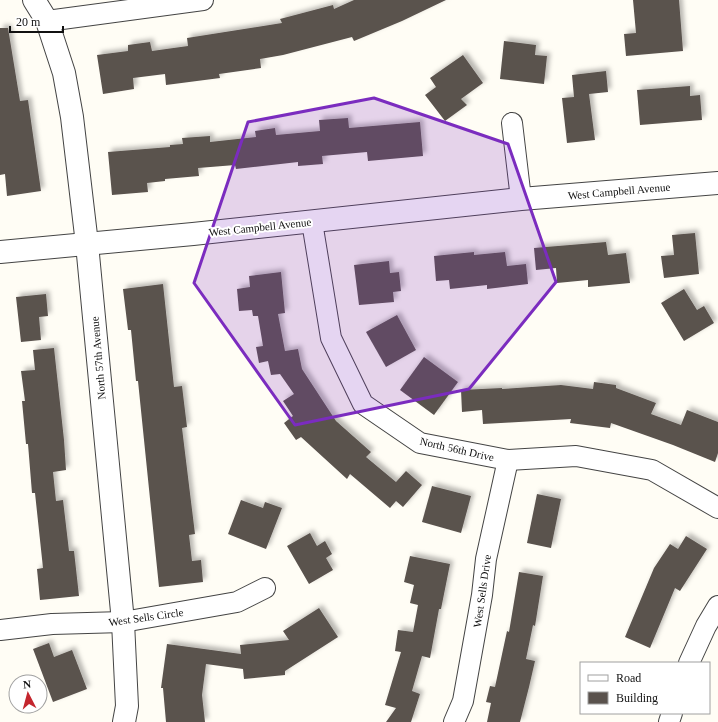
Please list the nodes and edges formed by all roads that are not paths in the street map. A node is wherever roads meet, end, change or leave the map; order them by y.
1 (34, 0) edge
2 (203, 0) edge
3 (47, 21) junction
4 (512, 123) dead end
5 (718, 183) edge
6 (520, 199) junction
7 (312, 222) junction
8 (87, 244) junction
9 (0, 252) edge
10 (508, 460) junction
11 (718, 508) edge
12 (265, 588) dead end
13 (718, 606) edge
14 (123, 622) junction
15 (0, 630) edge
16 (689, 662) edge
17 (124, 722) edge
18 (454, 722) edge

1 - 3 street, North 57th Avenue
2 - 3 street
3 - 8 street, North 57th Avenue
4 - 6 street
5 - 6 street, West Campbell Avenue
6 - 7 street, West Campbell Avenue
7 - 8 street, West Campbell Avenue
7 - 10 street, North 56th Drive
8 - 9 street, West Campbell Avenue
8 - 14 street, North 57th Avenue
10 - 11 street, North 56th Drive
10 - 18 street, West Sells Drive
12 - 14 street, West Sells Circle
13 - 16 street
14 - 15 street, West Sells Circle
14 - 17 street, North 57th Avenue

